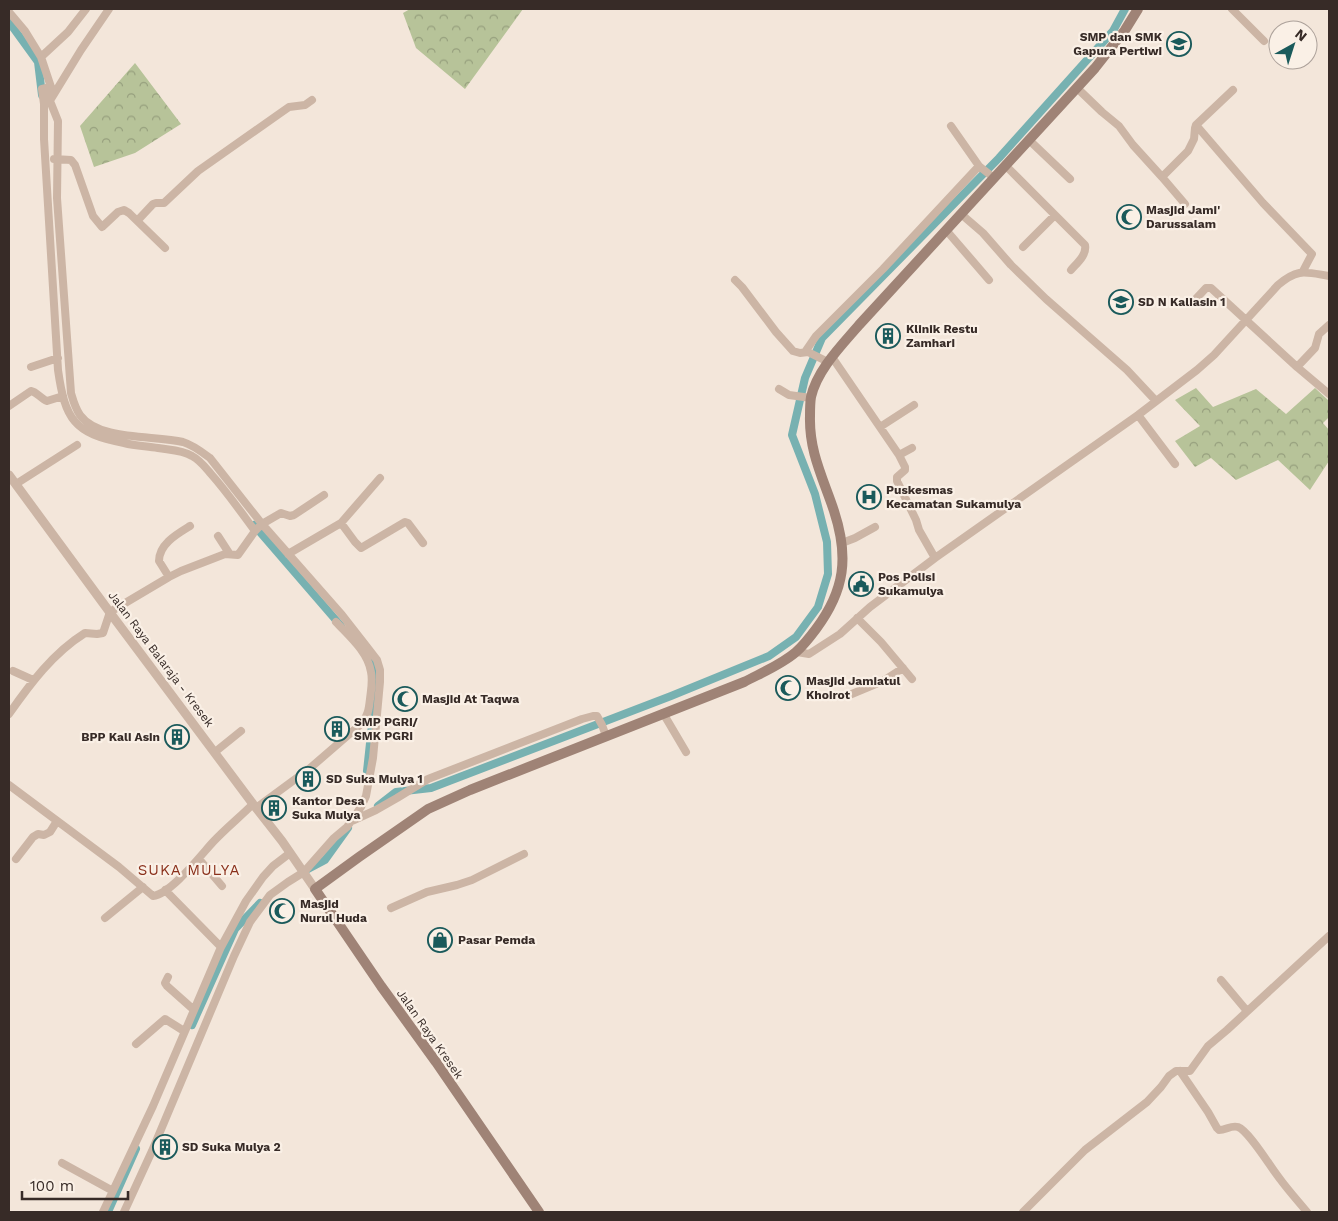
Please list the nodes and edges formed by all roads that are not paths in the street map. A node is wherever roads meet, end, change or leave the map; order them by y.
1 (86, 9) edge
2 (109, 9) edge
3 (1138, 9) edge
4 (1232, 9) edge
5 (9, 12) edge
6 (1264, 41) dead end
7 (41, 57) junction
8 (48, 88) junction
9 (1077, 88) junction
10 (1233, 90) dead end
11 (312, 100) dead end
12 (50, 101) junction
13 (1196, 125) junction
14 (951, 126) dead end
15 (1029, 140) junction
16 (46, 159) junction
17 (57, 159) junction
18 (1006, 166) junction
19 (981, 167) junction
20 (1162, 177) junction
21 (993, 178) junction
22 (1070, 179) dead end
23 (1185, 204) dead end
24 (962, 214) junction
25 (1055, 215) junction
26 (138, 220) junction
27 (946, 230) junction
28 (165, 248) dead end
29 (1023, 248) dead end
30 (56, 264) junction
31 (1071, 270) dead end
32 (1303, 271) junction
33 (1329, 276) edge
34 (735, 280) dead end
35 (989, 280) dead end
36 (1192, 303) dead end
37 (1246, 321) junction
38 (1329, 325) edge
39 (806, 352) junction
40 (58, 358) junction
41 (827, 359) junction
42 (31, 367) dead end
43 (1297, 367) junction
44 (778, 389) dead end
45 (1329, 394) edge
46 (63, 396) junction
47 (808, 398) junction
48 (1156, 401) junction
49 (914, 405) dead end
50 (9, 406) edge
51 (1138, 415) junction
52 (880, 427) junction
53 (77, 446) dead end
54 (912, 448) dead end
55 (899, 455) junction
56 (1175, 464) dead end
57 (9, 475) edge
58 (380, 478) dead end
59 (16, 484) junction
60 (324, 495) dead end
61 (341, 523) junction
62 (190, 526) dead end
63 (875, 527) dead end
64 (258, 528) junction
65 (218, 536) dead end
66 (423, 543) dead end
67 (842, 543) junction
68 (228, 553) junction
69 (288, 554) junction
70 (935, 558) junction
71 (168, 577) junction
72 (110, 612) junction
73 (857, 618) junction
74 (336, 622) dead end
75 (797, 652) junction
76 (903, 668) junction
77 (13, 671) dead end
78 (912, 679) dead end
79 (33, 680) junction
80 (847, 696) dead end
81 (663, 713) junction
82 (9, 714) edge
83 (241, 731) dead end
84 (606, 736) junction
85 (215, 752) junction
86 (686, 752) dead end
87 (9, 785) edge
88 (255, 806) junction
89 (57, 821) junction
90 (351, 821) junction
91 (524, 854) dead end
92 (292, 855) junction
93 (16, 859) dead end
94 (199, 859) junction
95 (303, 870) junction
96 (222, 886) dead end
97 (143, 887) junction
98 (315, 889) junction
99 (166, 890) junction
100 (391, 908) dead end
101 (105, 918) dead end
102 (1329, 936) edge
103 (226, 952) junction
104 (168, 977) dead end
105 (1221, 980) dead end
106 (194, 1010) junction
107 (1247, 1011) junction
108 (184, 1032) junction
109 (136, 1044) dead end
110 (1180, 1072) junction
111 (62, 1163) dead end
112 (112, 1191) junction
113 (103, 1212) edge
114 (124, 1212) edge
115 (540, 1212) edge
116 (1023, 1212) edge
117 (1307, 1212) edge

1 - 7 street
2 - 12 street
3 - 9 main road
4 - 6 street
5 - 7 street
7 - 8 street
8 - 12 street
8 - 16 street
9 - 15 main road
9 - 20 street
10 - 13 street
11 - 26 street
12 - 17 street
13 - 20 street
13 - 32 street
14 - 19 street
15 - 18 main road
15 - 22 street
16 - 17 street
16 - 30 street
17 - 26 street
17 - 30 street
18 - 21 main road
18 - 25 street
19 - 21 street
19 - 39 street
20 - 23 street
21 - 24 main road
24 - 27 main road
24 - 48 street
25 - 29 street
25 - 31 street
26 - 28 street
27 - 35 street
27 - 41 main road
30 - 40 street
30 - 64 street
32 - 33 street
32 - 37 street
34 - 39 street
36 - 37 street
37 - 43 street
37 - 48 street
38 - 43 street
39 - 41 street
40 - 42 street
40 - 46 street
41 - 47 main road
41 - 52 street
43 - 45 street
44 - 47 street
46 - 50 street
46 - 64 street
47 - 67 main road
48 - 51 street
49 - 52 street
51 - 56 street
51 - 70 street
52 - 55 street
53 - 59 street
54 - 55 street
55 - 70 street
57 - 59 street, Jalan Raya Balaraja - Kresek
58 - 61 street
59 - 72 street, Jalan Raya Balaraja - Kresek
60 - 64 street
61 - 66 street
61 - 69 street
62 - 71 street
63 - 67 street
64 - 68 street
64 - 69 street
65 - 68 street
67 - 75 main road
68 - 71 street
69 - 90 street
70 - 73 street
71 - 72 street
72 - 79 street
72 - 85 street, Jalan Raya Balaraja - Kresek
73 - 75 street
73 - 76 street
74 - 88 street
75 - 81 main road
76 - 78 street
76 - 80 street
77 - 79 street
79 - 82 street
81 - 84 main road
81 - 86 street
83 - 85 street
84 - 90 street
84 - 98 main road
85 - 88 street, Jalan Raya Balaraja - Kresek
87 - 89 street
88 - 92 street, Jalan Raya Balaraja - Kresek
88 - 94 street
89 - 93 street
89 - 97 street
90 - 95 street
91 - 100 street
92 - 95 street, Jalan Raya Balaraja - Kresek
92 - 103 street
94 - 96 street
94 - 99 street
95 - 98 street, Jalan Raya Kresek
95 - 103 street
97 - 99 street
97 - 101 street
98 - 115 main road, Jalan Raya Kresek
99 - 103 street
102 - 107 street
103 - 106 street
103 - 114 street
104 - 106 street
105 - 107 street
106 - 108 street
107 - 110 street
108 - 109 street
108 - 112 street
110 - 116 street
110 - 117 street
111 - 112 street
112 - 113 street

